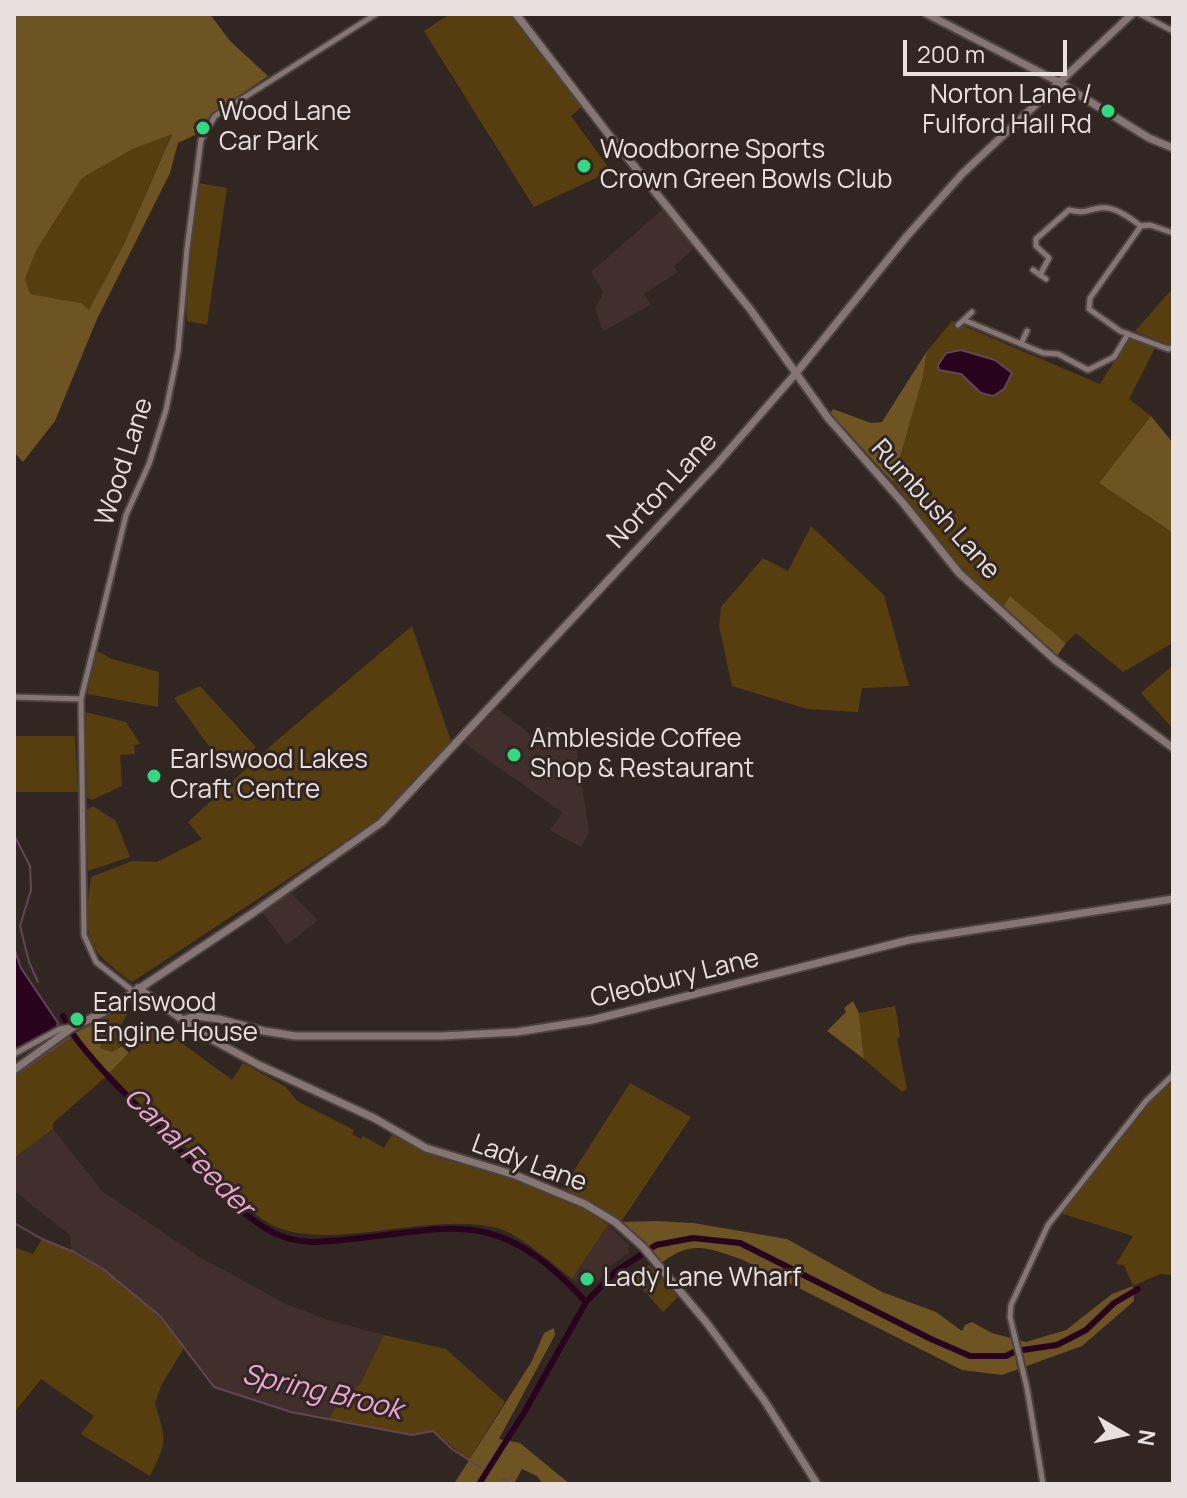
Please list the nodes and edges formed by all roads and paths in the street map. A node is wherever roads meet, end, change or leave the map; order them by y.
1 (376, 14) edge
2 (516, 14) edge
3 (927, 14) edge
4 (1132, 14) edge
5 (1140, 14) edge
6 (1173, 31) edge
7 (1058, 82) junction
8 (1173, 148) edge
9 (1141, 226) junction
10 (1173, 233) edge
11 (1033, 270) dead end
12 (1040, 275) junction
13 (1046, 279) dead end
14 (972, 312) dead end
15 (966, 321) junction
16 (958, 325) dead end
17 (1027, 331) dead end
18 (1128, 334) junction
19 (1021, 344) junction
20 (1173, 348) edge
21 (797, 372) junction
22 (14, 697) edge
23 (81, 699) junction
24 (1173, 748) edge
25 (1173, 899) edge
26 (136, 989) junction
27 (182, 1020) junction
28 (73, 1027) junction
29 (14, 1054) edge
30 (14, 1070) edge
31 (1173, 1075) edge
32 (817, 1484) edge
33 (1043, 1484) edge

1 - 23 street, Wood Lane
2 - 21 street, Rumbush Lane
3 - 7 street
4 - 7 street, Norton Lane
5 - 6 street
7 - 8 street
7 - 21 street, Norton Lane
9 - 10 street
9 - 12 street
9 - 18 street
11 - 12 street
12 - 13 street
14 - 15 street
15 - 16 street
15 - 19 street
17 - 19 street
18 - 19 street
18 - 20 street
21 - 24 street, Rumbush Lane
21 - 26 street, Norton Lane
22 - 23 street
23 - 26 street, Wood Lane
25 - 27 street, Cleobury Lane
26 - 27 street, Lady Lane
26 - 28 street, Norton Lane
27 - 32 street, Lady Lane
28 - 29 street
28 - 30 street, Norton Lane
31 - 33 street

